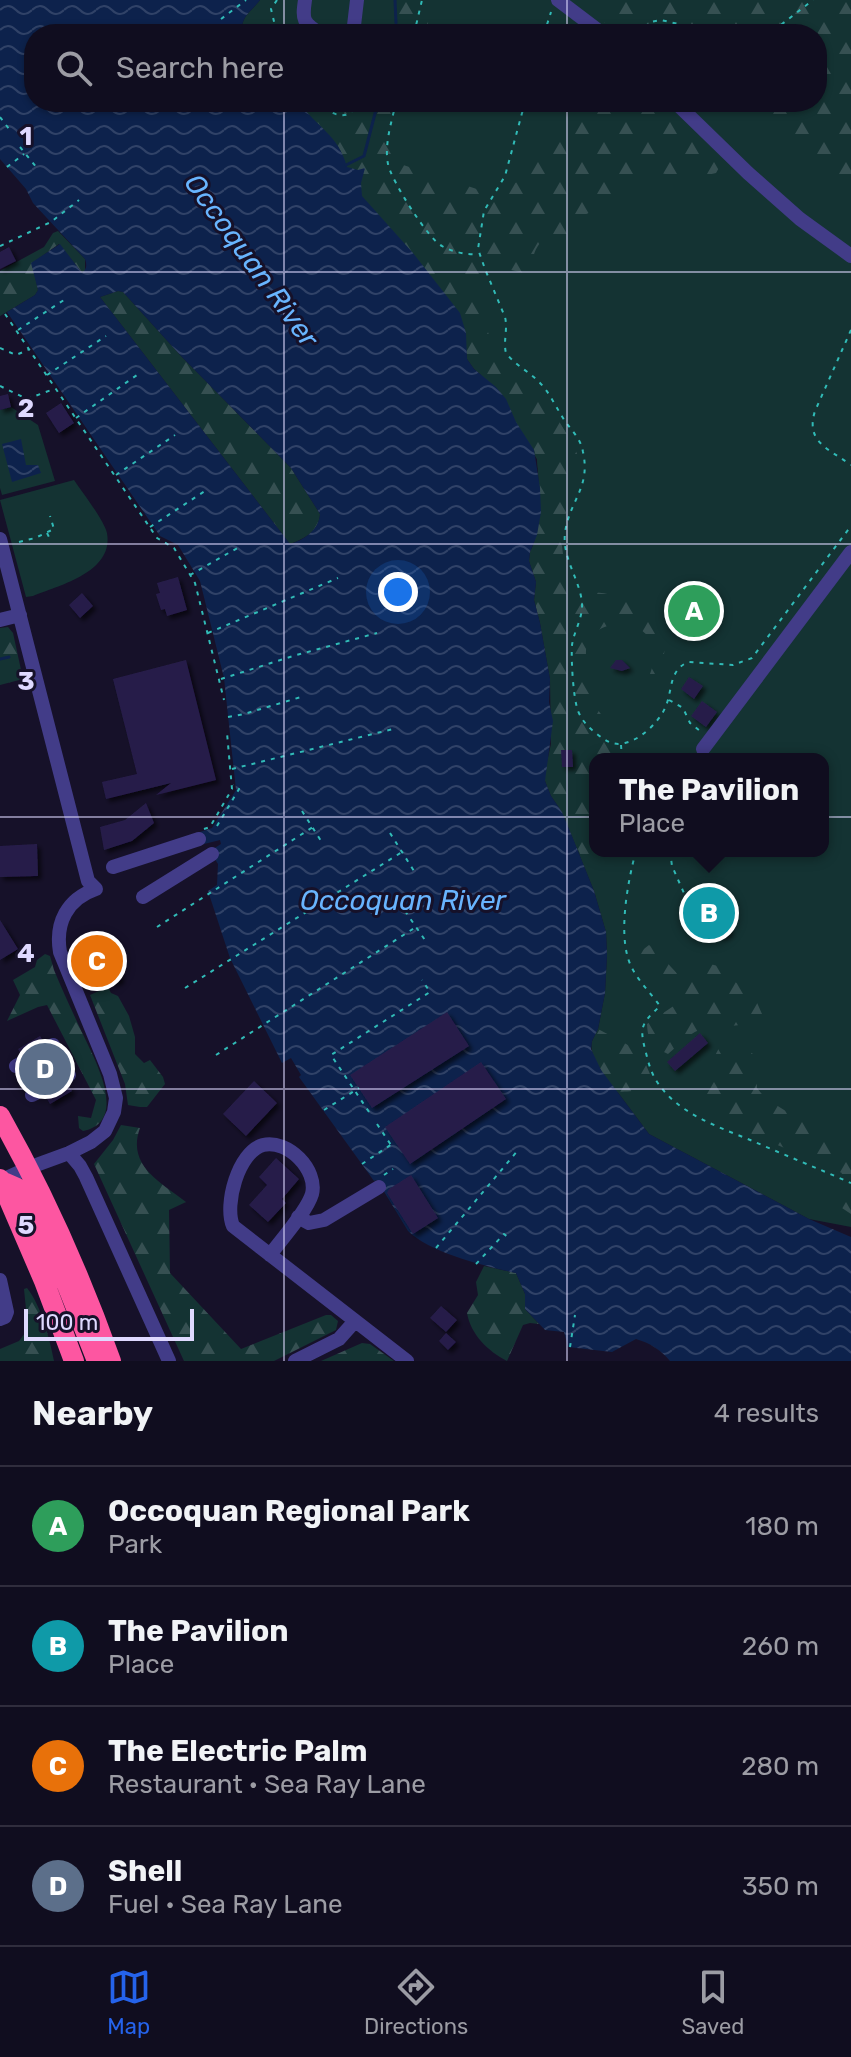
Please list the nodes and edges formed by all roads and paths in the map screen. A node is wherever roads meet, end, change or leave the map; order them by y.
1 (246, 0) edge
2 (277, 0) edge
3 (305, 0) edge
4 (357, 0) edge
5 (422, 0) edge
6 (558, 0) edge
7 (813, 0) edge
8 (221, 19) dead end
9 (275, 24) edge
10 (307, 24) edge
11 (358, 24) edge
12 (416, 24) edge
13 (547, 24) edge
14 (590, 24) edge
15 (648, 24) edge
16 (678, 24) edge
17 (782, 24) edge
18 (331, 112) edge
19 (351, 112) edge
20 (394, 112) edge
21 (522, 112) edge
22 (685, 112) edge
23 (0, 117) edge
24 (4, 122) junction
25 (0, 126) edge
26 (9, 129) dead end
27 (20, 147) dead end
28 (25, 153) junction
29 (7, 167) dead end
30 (37, 168) dead end
31 (79, 200) dead end
32 (0, 246) edge
33 (479, 254) junction
34 (851, 256) edge
35 (67, 298) dead end
36 (5, 314) dead end
37 (851, 330) edge
38 (16, 331) junction
39 (106, 336) dead end
40 (0, 348) edge
41 (29, 350) junction
42 (46, 375) junction
43 (137, 375) dead end
44 (0, 386) edge
45 (55, 389) junction
46 (76, 418) junction
47 (175, 435) dead end
48 (851, 465) edge
49 (115, 476) junction
50 (205, 491) dead end
51 (50, 516) dead end
52 (59, 526) dead end
53 (851, 526) edge
54 (150, 527) junction
55 (54, 529) junction
56 (47, 532) junction
57 (0, 539) edge
58 (51, 541) dead end
59 (19, 542) dead end
60 (241, 546) dead end
61 (851, 552) edge
62 (190, 575) junction
63 (338, 578) dead end
64 (20, 615) junction
65 (0, 620) edge
66 (208, 633) junction
67 (377, 633) dead end
68 (219, 680) junction
69 (301, 697) dead end
70 (668, 699) junction
71 (224, 700) dead end
72 (228, 717) dead end
73 (397, 728) dead end
74 (227, 733) dead end
75 (621, 744) junction
76 (707, 745) joint
77 (622, 753) edge
78 (230, 769) junction
79 (232, 785) junction
80 (302, 811) dead end
81 (217, 826) dead end
82 (313, 827) junction
83 (390, 833) dead end
84 (197, 835) joint
85 (323, 844) dead end
86 (402, 852) junction
87 (212, 854) dead end
88 (635, 857) edge
89 (671, 857) edge
90 (113, 867) dead end
91 (414, 871) dead end
92 (143, 897) dead end
93 (687, 900) dead end
94 (405, 911) dead end
95 (157, 927) dead end
96 (416, 927) junction
97 (427, 943) dead end
98 (422, 980) dead end
99 (185, 988) dead end
100 (216, 1055) dead end
101 (357, 1090) junction
102 (324, 1110) dead end
103 (369, 1112) dead end
104 (0, 1116) edge
105 (377, 1124) dead end
106 (395, 1142) dead end
107 (391, 1145) junction
108 (519, 1149) dead end
109 (69, 1153) junction
110 (362, 1164) dead end
111 (28, 1168) junction
112 (393, 1169) dead end
113 (0, 1180) edge
114 (378, 1183) joint
115 (851, 1183) edge
116 (0, 1210) edge
117 (298, 1217) junction
118 (22, 1228) junction
119 (509, 1238) dead end
120 (436, 1248) dead end
121 (270, 1255) junction
122 (476, 1264) dead end
123 (0, 1280) edge
124 (92, 1307) junction
125 (575, 1315) dead end
126 (0, 1319) edge
127 (355, 1321) junction
128 (570, 1347) dead end
129 (74, 1361) edge
130 (97, 1361) edge
131 (111, 1361) edge
132 (124, 1361) edge
133 (169, 1361) edge
134 (295, 1361) edge
135 (407, 1361) edge

1 - 8 path
2 - 9 path
3 - 10 street
4 - 11 street
5 - 12 path
6 - 13 path
6 - 14 street
7 - 17 path
15 - 16 path
18 - 19 path
20 - 33 path
21 - 33 path
22 - 34 street
23 - 24 path
24 - 25 path
24 - 26 path
27 - 28 path
28 - 29 path
28 - 30 path
31 - 32 path
33 - 75 path
35 - 38 path
36 - 38 path
37 - 48 path
38 - 41 path
39 - 42 path
40 - 41 path
41 - 42 path
42 - 45 path
43 - 46 path
44 - 45 path
45 - 46 path
46 - 49 path
47 - 49 path
49 - 54 path
50 - 54 path
51 - 55 path
52 - 55 path
53 - 70 path
54 - 62 path
55 - 56 path
56 - 58 path
56 - 59 path
57 - 64 street
60 - 62 path
61 - 76 street
62 - 66 path
63 - 66 path
64 - 65 street
64 - 109 street
66 - 68 path
67 - 68 path
68 - 71 path
69 - 72 path
70 - 75 path
70 - 76 path
73 - 78 path
74 - 78 path
75 - 77 path
78 - 79 path
79 - 81 path
79 - 84 path
80 - 82 path
82 - 85 path
82 - 95 path
83 - 86 path
84 - 90 street
86 - 91 path
86 - 99 path
87 - 92 street
88 - 115 path
89 - 93 path
94 - 96 path
96 - 97 path
96 - 100 path
98 - 101 path
101 - 102 path
101 - 103 path
104 - 111 highway
105 - 107 path
106 - 107 path
107 - 110 path
108 - 120 path
109 - 111 street
109 - 133 street
111 - 113 street
111 - 124 highway
112 - 114 path
113 - 118 highway
113 - 130 highway
114 - 117 street
116 - 118 highway
117 - 121 street
117 - 121 street
118 - 129 highway
119 - 122 path
121 - 127 street
123 - 126 street
124 - 131 highway
124 - 132 highway
125 - 128 path
127 - 134 street
127 - 135 street

